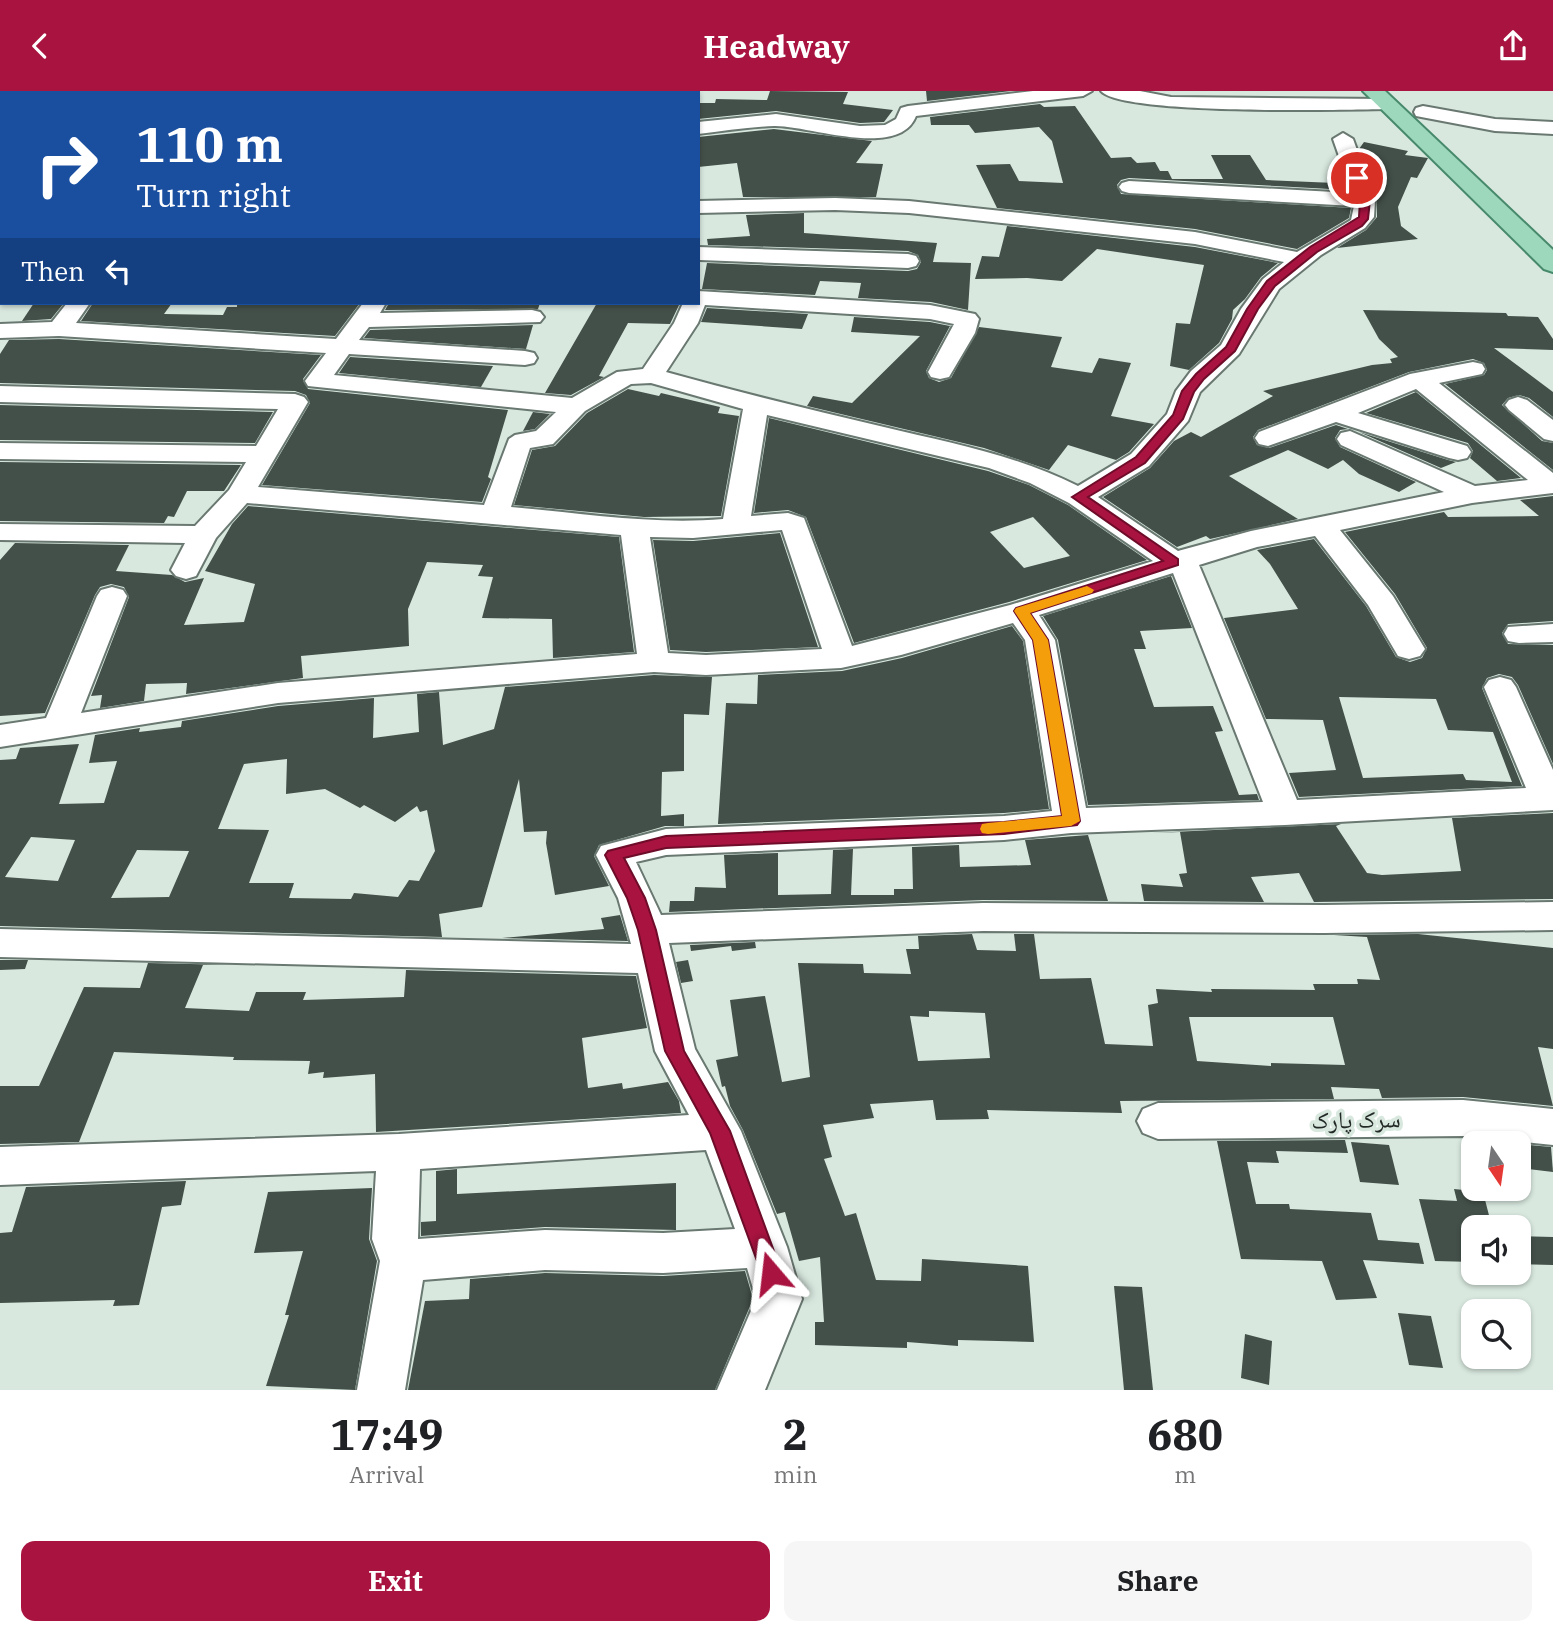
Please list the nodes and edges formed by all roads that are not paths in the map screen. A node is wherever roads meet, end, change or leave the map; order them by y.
1 (1083, 91) edge
2 (1110, 91) edge
3 (1386, 95) edge
4 (700, 112) edge
5 (1423, 112) junction
6 (730, 123) junction
7 (700, 128) edge
8 (1553, 128) edge
9 (1343, 139) dead end
10 (1129, 187) dead end
11 (1365, 200) junction
12 (700, 207) edge
13 (1553, 238) edge
14 (700, 257) edge
15 (1301, 259) junction
16 (908, 261) dead end
17 (1553, 264) edge
18 (700, 298) edge
19 (77, 305) edge
20 (693, 305) edge
21 (369, 311) edge
22 (532, 317) dead end
23 (59, 329) junction
24 (0, 331) edge
25 (340, 347) junction
26 (525, 358) dead end
27 (1473, 369) dead end
28 (940, 372) dead end
29 (652, 376) junction
30 (1419, 379) junction
31 (0, 394) edge
32 (756, 405) junction
33 (1518, 405) dead end
34 (576, 406) junction
35 (1335, 414) junction
36 (1553, 433) edge
37 (1268, 438) dead end
38 (1350, 439) dead end
39 (0, 451) edge
40 (1458, 452) dead end
41 (264, 454) junction
42 (1552, 485) edge
43 (240, 494) junction
44 (1472, 495) junction
45 (1079, 497) junction
46 (494, 515) junction
47 (1321, 524) junction
48 (736, 525) junction
49 (634, 529) junction
50 (0, 532) edge
51 (203, 535) junction
52 (1178, 560) junction
53 (186, 570) dead end
54 (111, 596) dead end
55 (1021, 611) junction
56 (1553, 633) edge
57 (1519, 634) dead end
58 (1409, 649) dead end
59 (841, 658) junction
60 (654, 662) junction
61 (1500, 687) dead end
62 (59, 727) junction
63 (0, 736) edge
64 (1551, 798) edge
65 (1285, 813) junction
66 (1071, 821) junction
67 (1553, 916) edge
68 (0, 943) edge
69 (651, 945) junction
70 (1158, 1121) dead end
71 (1553, 1127) edge
72 (720, 1131) junction
73 (399, 1152) junction
74 (0, 1166) edge
75 (764, 1247) junction
76 (403, 1261) junction
77 (381, 1390) edge
78 (741, 1390) edge

1 - 6 street
2 - 3 street
3 - 5 main road
3 - 17 main road
4 - 6 street
5 - 8 street
5 - 13 main road
6 - 7 street
9 - 11 street
10 - 11 street
11 - 15 street
12 - 15 street
14 - 16 street
15 - 45 street
18 - 28 street
19 - 23 street
20 - 29 street
21 - 22 street
21 - 25 street
23 - 24 street
23 - 25 street
25 - 26 street
25 - 34 street
27 - 30 street
29 - 32 street
29 - 34 street
30 - 35 street
30 - 42 street
31 - 41 street
32 - 45 street
32 - 48 street
33 - 36 street
34 - 46 street
35 - 37 street
35 - 40 street
38 - 44 street
39 - 41 street
41 - 43 street
42 - 44 street
43 - 46 street
43 - 51 street
44 - 47 street
45 - 52 street
46 - 49 street
47 - 52 street
47 - 58 street
48 - 49 street
48 - 59 street
49 - 60 street
50 - 51 street
51 - 53 street
52 - 55 street
52 - 65 street
54 - 62 street
55 - 59 street
55 - 66 street
56 - 57 street
59 - 60 street
60 - 62 street
61 - 64 street
62 - 63 street
64 - 65 street
65 - 66 street
66 - 69 street
67 - 69 street
68 - 69 street
69 - 72 street
70 - 71 street, سرک پارک
72 - 73 street
72 - 75 street
73 - 74 street
73 - 76 street
75 - 76 street
75 - 78 street
76 - 77 street

